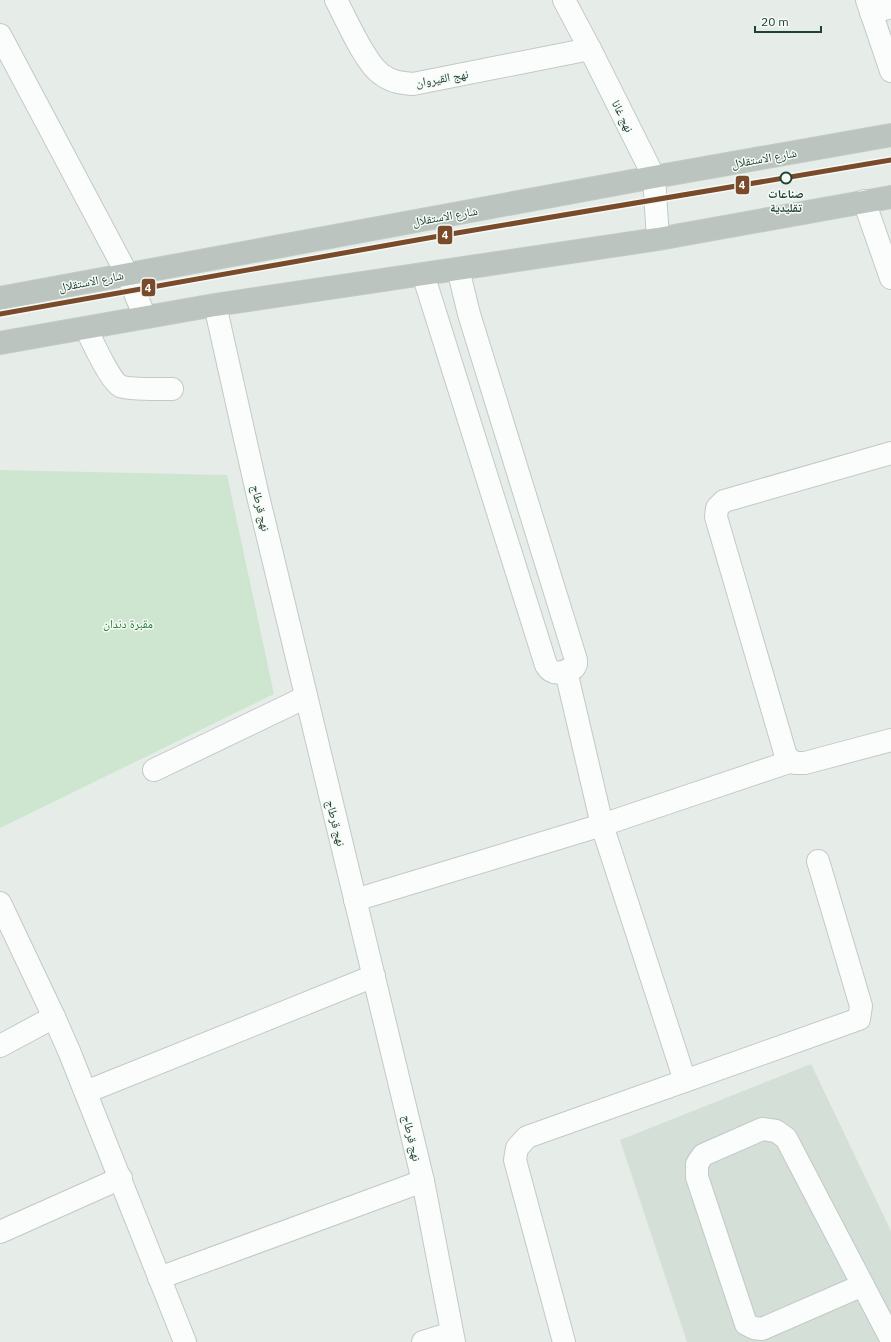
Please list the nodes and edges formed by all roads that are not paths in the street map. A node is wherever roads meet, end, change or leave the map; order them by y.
1 (336, 0) edge
2 (564, 0) edge
3 (876, 7) edge
4 (0, 35) edge
5 (590, 49) junction
6 (891, 71) edge
7 (891, 136) edge
8 (654, 177) junction
9 (891, 197) edge
10 (864, 201) junction
11 (658, 239) junction
12 (458, 269) junction
13 (127, 274) junction
14 (423, 274) junction
15 (891, 278) edge
16 (0, 298) edge
17 (215, 305) junction
18 (469, 314) junction
19 (145, 317) junction
20 (438, 322) junction
21 (86, 328) junction
22 (0, 343) edge
23 (172, 389) dead end
24 (891, 452) edge
25 (566, 671) junction
26 (306, 697) junction
27 (891, 740) edge
28 (792, 761) junction
29 (154, 770) dead end
30 (602, 825) junction
31 (818, 861) dead end
32 (355, 900) junction
33 (0, 903) edge
34 (374, 976) junction
35 (54, 1016) junction
36 (0, 1046) edge
37 (686, 1081) junction
38 (86, 1092) junction
39 (121, 1178) junction
40 (423, 1181) junction
41 (0, 1232) edge
42 (160, 1278) junction
43 (863, 1285) junction
44 (453, 1337) edge
45 (891, 1339) edge
46 (185, 1342) edge
47 (423, 1342) edge
48 (564, 1342) edge

1 - 5 street, نهج القيروان
2 - 5 street, نهج غانا
3 - 6 street
4 - 13 street
5 - 8 street, نهج غانا
7 - 8 highway, شارع الاستقلال
8 - 11 street, نهج غانا
8 - 13 highway, شارع الاستقلال
9 - 10 highway
10 - 11 highway
10 - 15 street
11 - 12 highway
12 - 14 highway
12 - 18 street
13 - 16 highway, شارع الاستقلال
13 - 19 street
14 - 17 highway
14 - 20 street
17 - 19 highway
17 - 26 street, نهج قرطاج
18 - 20 street
18 - 25 street
19 - 21 highway
20 - 25 street
21 - 22 highway
21 - 23 street
24 - 28 street
25 - 30 street
26 - 29 street
26 - 32 street, نهج قرطاج
27 - 28 street
28 - 30 street
30 - 32 street
30 - 37 street
31 - 37 street
32 - 34 street, نهج قرطاج
33 - 35 street
34 - 38 street
34 - 40 street, نهج قرطاج
35 - 36 street
35 - 38 street
37 - 48 street
38 - 39 street
39 - 41 street
39 - 42 street
40 - 42 street
40 - 44 street, نهج قرطاج
42 - 46 street
43 - 43 street
43 - 45 street
44 - 47 street

